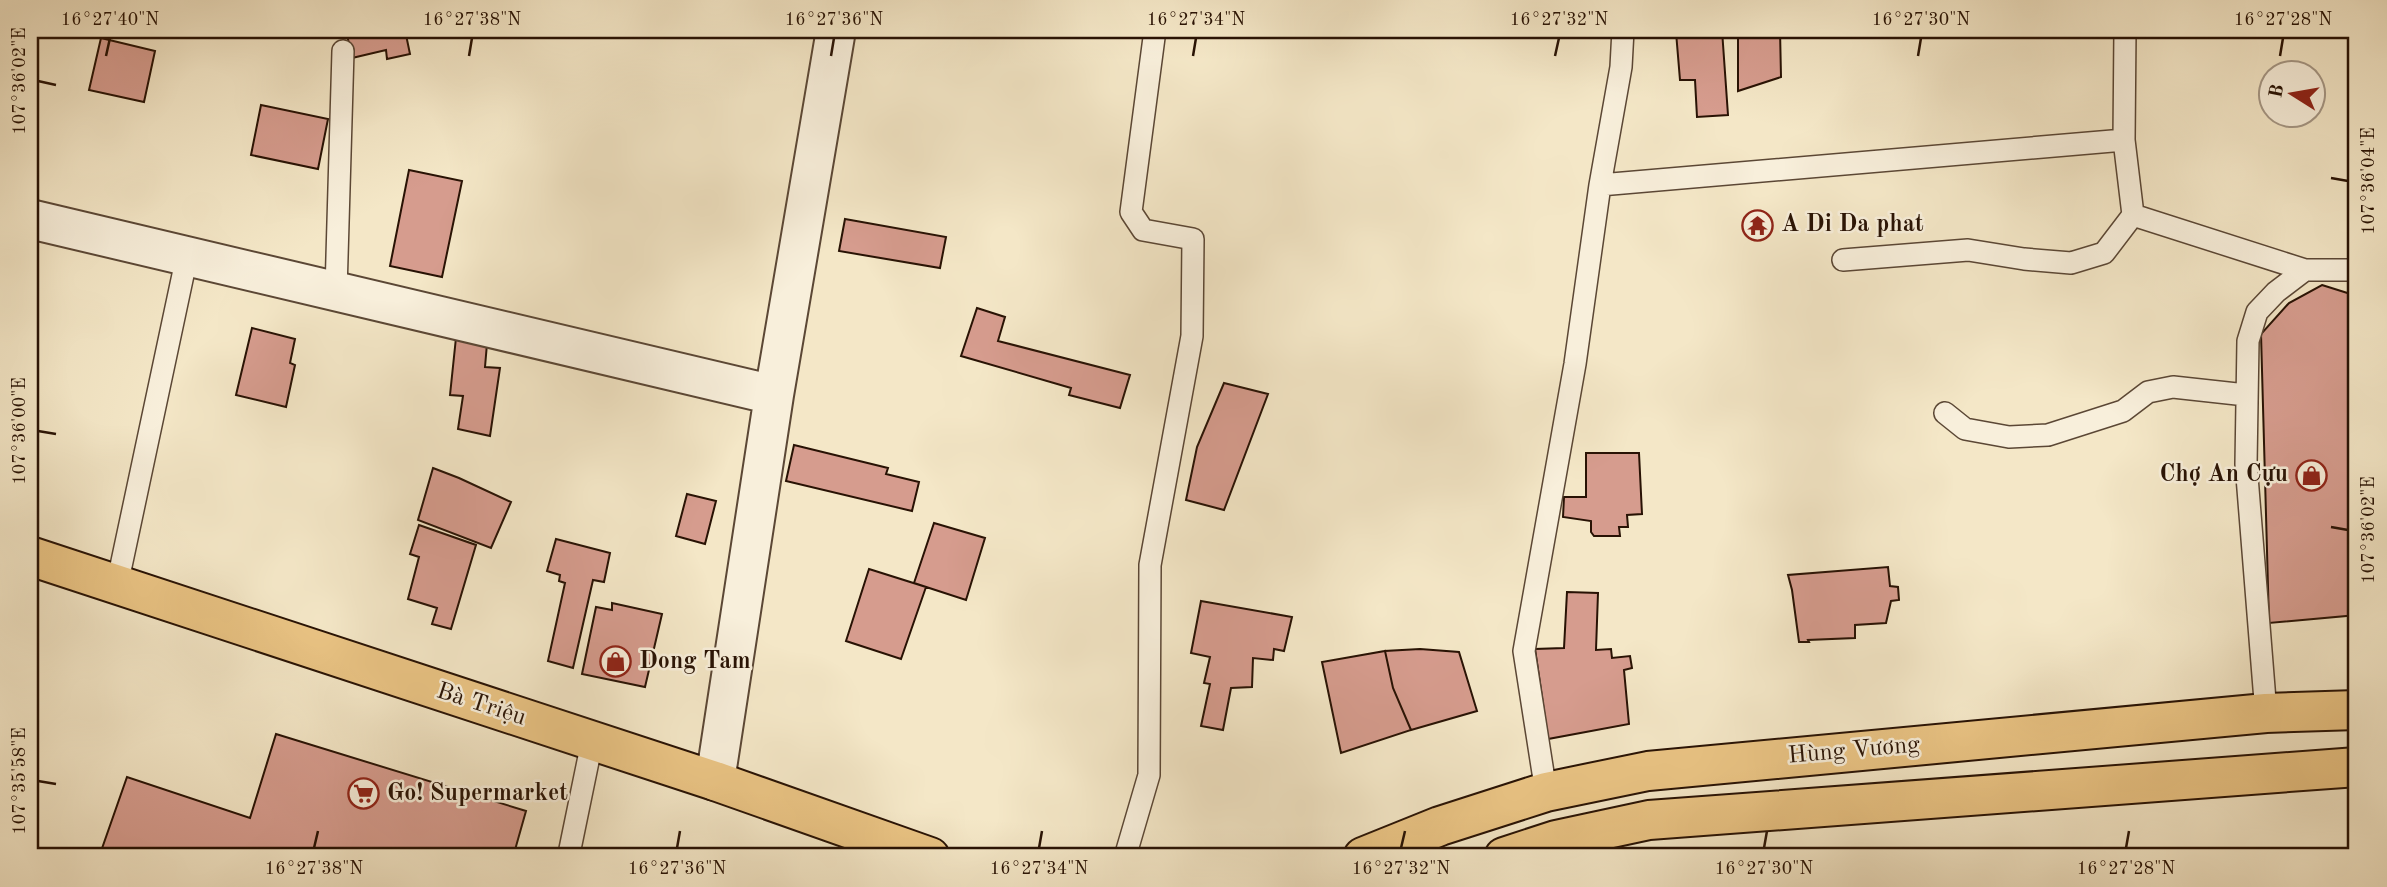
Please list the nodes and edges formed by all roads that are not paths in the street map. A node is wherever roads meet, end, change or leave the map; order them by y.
1 (836, 30) edge
2 (1155, 30) edge
3 (1623, 30) edge
4 (2124, 30) edge
5 (343, 51) dead end
6 (2124, 140) junction
7 (1600, 185) junction
8 (2133, 215) junction
9 (30, 219) edge
10 (187, 256) junction
11 (1843, 260) dead end
12 (2305, 270) junction
13 (2357, 270) edge
14 (336, 291) junction
15 (774, 395) junction
16 (2246, 395) junction
17 (1945, 413) dead end
18 (30, 556) edge
19 (117, 585) junction
20 (2357, 710) edge
21 (2266, 713) junction
22 (592, 742) junction
23 (2357, 767) edge
24 (715, 781) junction
25 (1546, 792) junction
26 (1562, 849) edge
27 (572, 857) edge
28 (930, 857) edge
29 (1125, 857) edge
30 (1363, 857) edge
31 (1504, 857) edge

1 - 15 street
2 - 29 lane
3 - 7 lane
4 - 6 lane
5 - 14 lane
6 - 7 lane
6 - 8 lane
7 - 25 lane
8 - 11 lane
8 - 12 lane
9 - 10 street
10 - 14 street
10 - 19 lane
12 - 13 lane
12 - 16 lane
14 - 15 street
15 - 24 street
16 - 17 lane
16 - 21 lane
18 - 19 highway, Bà Triệu
19 - 22 highway, Bà Triệu
20 - 21 highway, Hùng Vương
21 - 25 highway, Hùng Vương
22 - 24 highway, Bà Triệu
22 - 27 lane
23 - 26 highway
24 - 28 highway, Bà Triệu
25 - 30 highway, Hùng Vương
26 - 31 highway

